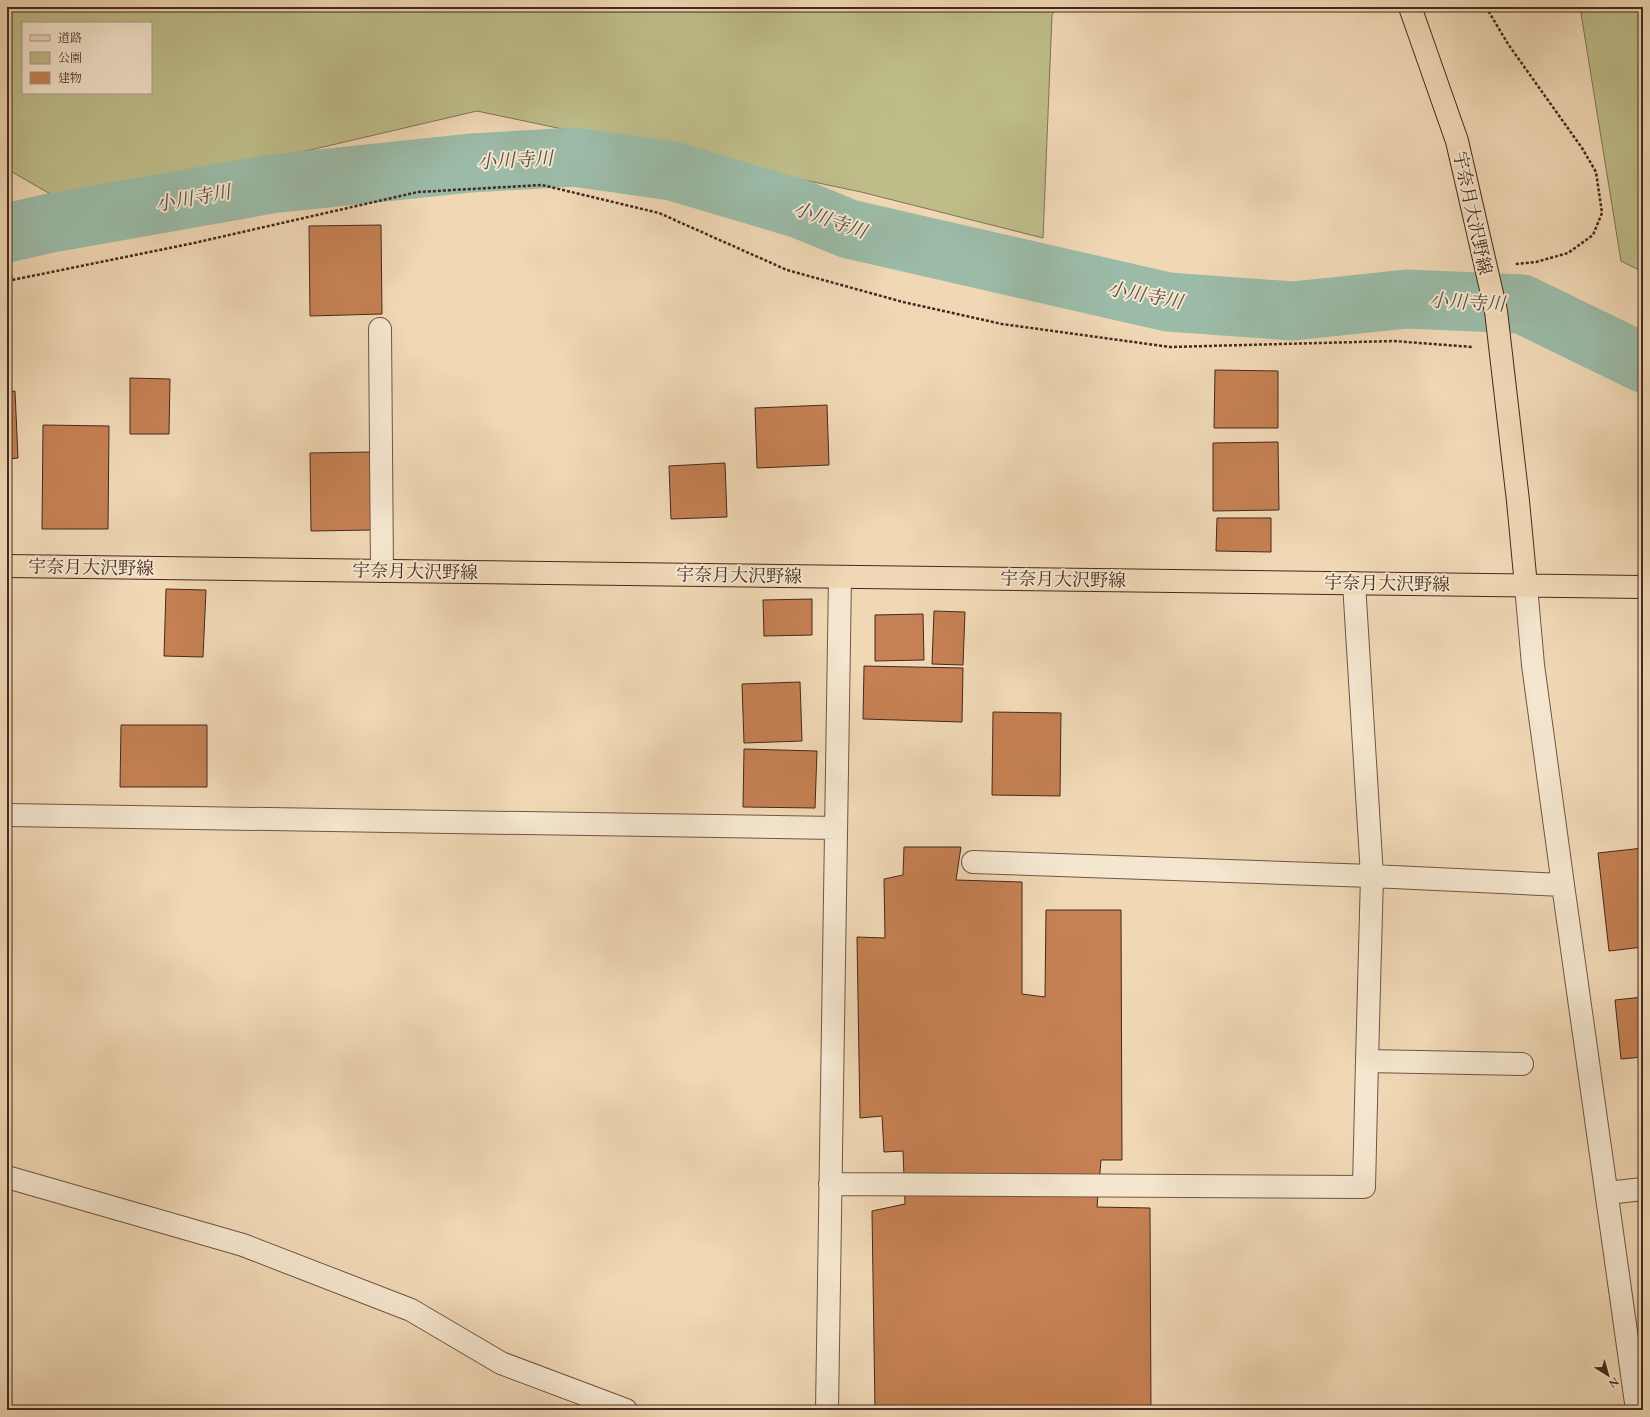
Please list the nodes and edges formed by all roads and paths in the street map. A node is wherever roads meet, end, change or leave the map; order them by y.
1 (1410, 7) edge
2 (1486, 7) edge
3 (7, 261) edge
4 (1484, 266) junction
5 (380, 329) dead end
6 (1500, 349) junction
7 (7, 566) edge
8 (382, 571) junction
9 (840, 577) junction
10 (1354, 583) junction
11 (1526, 586) junction
12 (1643, 587) edge
13 (7, 815) edge
14 (836, 828) junction
15 (973, 862) dead end
16 (1372, 876) junction
17 (1563, 885) junction
18 (1367, 1061) junction
19 (1522, 1064) dead end
20 (7, 1177) edge
21 (830, 1184) junction
22 (1643, 1189) edge
23 (1607, 1193) junction
24 (626, 1410) edge
25 (827, 1410) edge
26 (1638, 1410) edge

1 - 4 main road, 宇奈月大沢野線
2 - 4 path
3 - 6 path
4 - 6 main road, 宇奈月大沢野線
5 - 8 street
6 - 11 main road, 宇奈月大沢野線
7 - 8 main road, 宇奈月大沢野線
8 - 9 main road, 宇奈月大沢野線
9 - 10 main road, 宇奈月大沢野線
9 - 14 street
10 - 11 main road, 宇奈月大沢野線
10 - 16 street
11 - 12 main road
11 - 17 street
13 - 14 street
14 - 21 street
15 - 16 street
16 - 17 street
16 - 18 street
17 - 23 street
18 - 19 street
18 - 21 street
20 - 24 street
21 - 25 street
22 - 23 street
23 - 26 street

